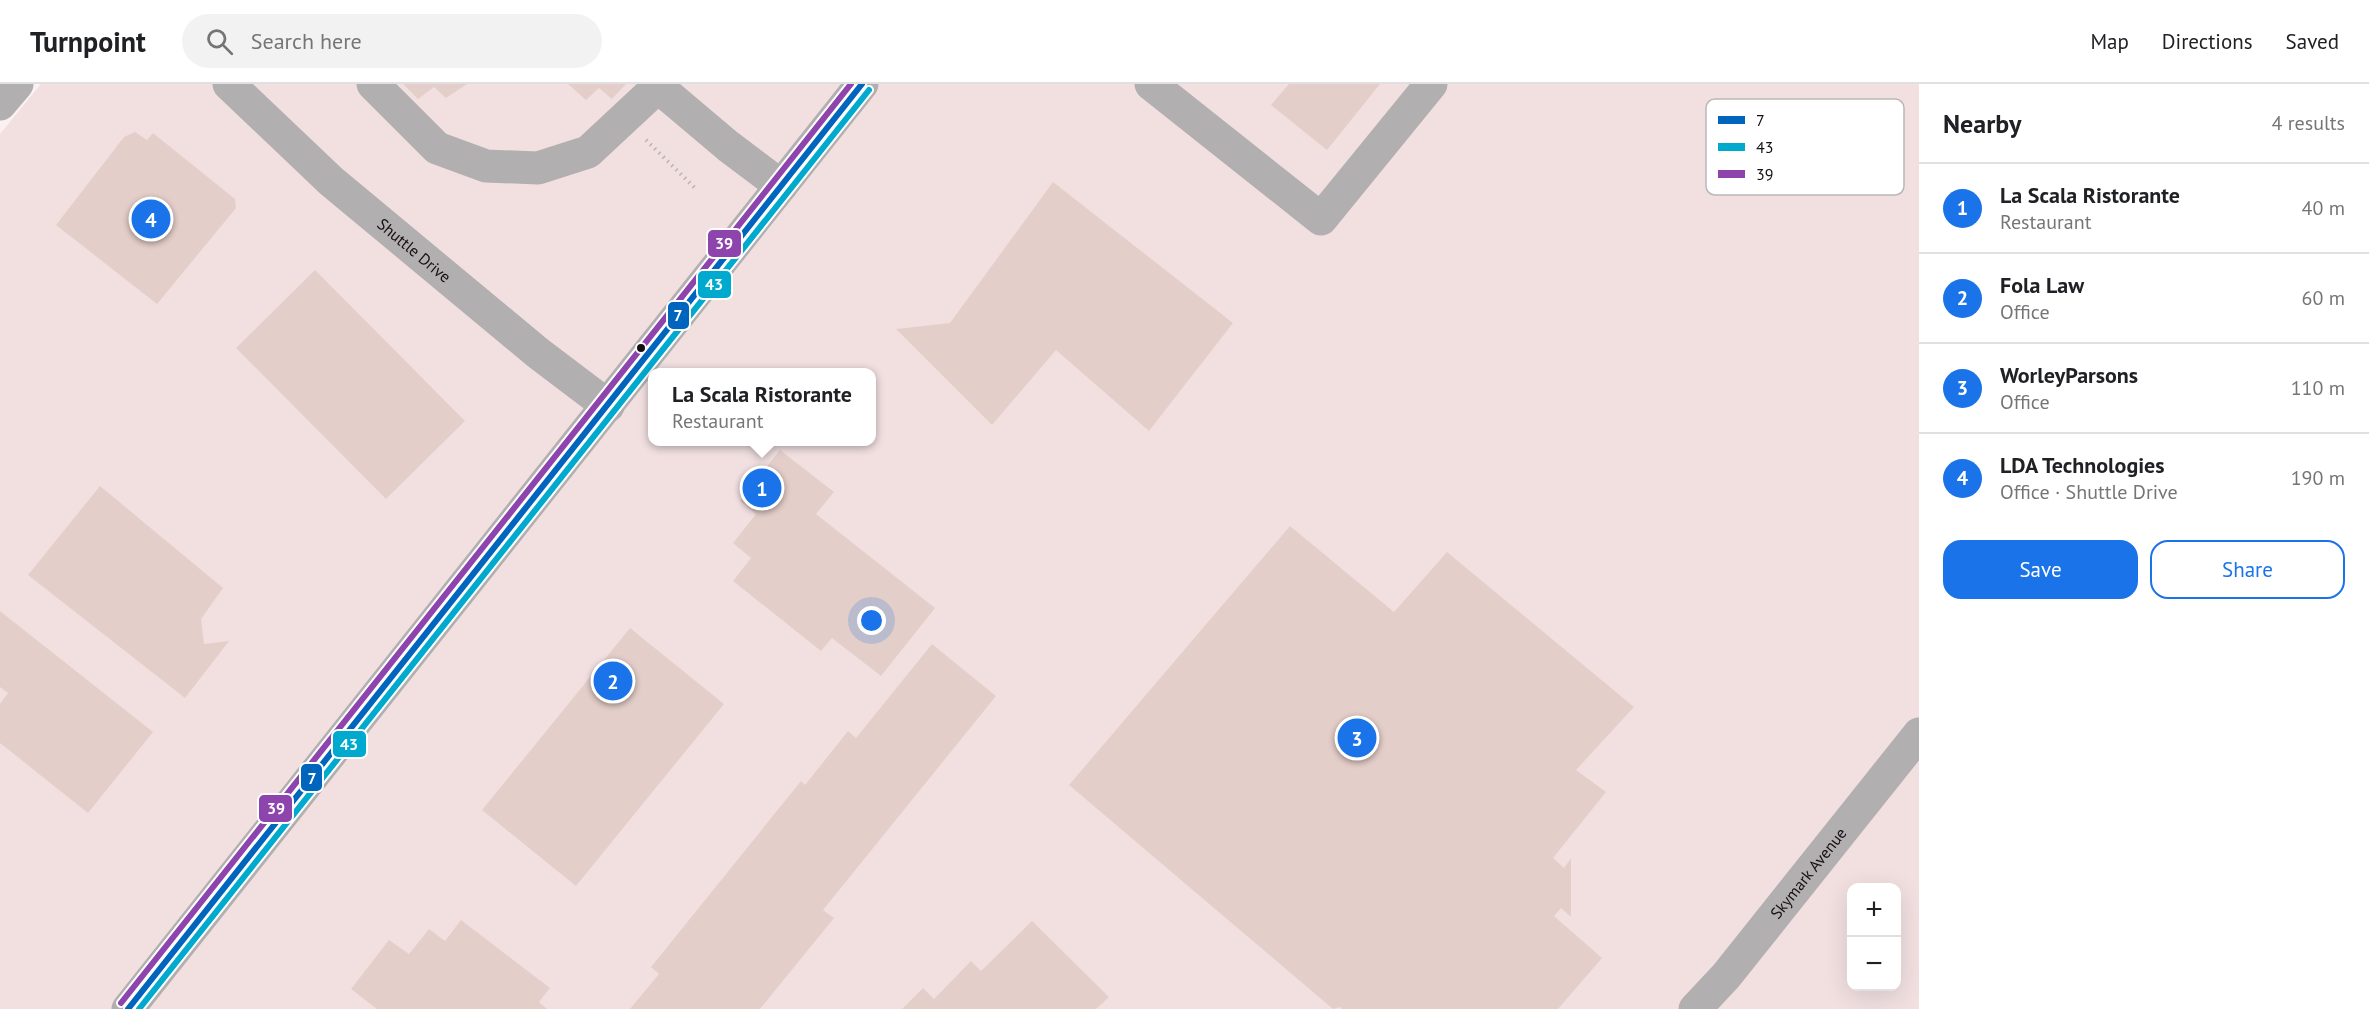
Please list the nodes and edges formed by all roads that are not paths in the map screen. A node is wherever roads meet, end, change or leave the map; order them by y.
1 (17, 84) edge
2 (229, 84) edge
3 (373, 84) edge
4 (862, 84) edge
5 (1151, 84) edge
6 (1431, 84) edge
7 (660, 85) edge
8 (0, 104) edge
9 (781, 186) junction
10 (608, 406) junction
11 (1919, 734) edge
12 (128, 1009) edge
13 (1695, 1009) edge

1 - 8 street
2 - 10 street, Shuttle Drive
3 - 7 street
4 - 9 street
5 - 6 street
7 - 9 street
9 - 10 street
10 - 12 street
11 - 13 street, Skymark Avenue

